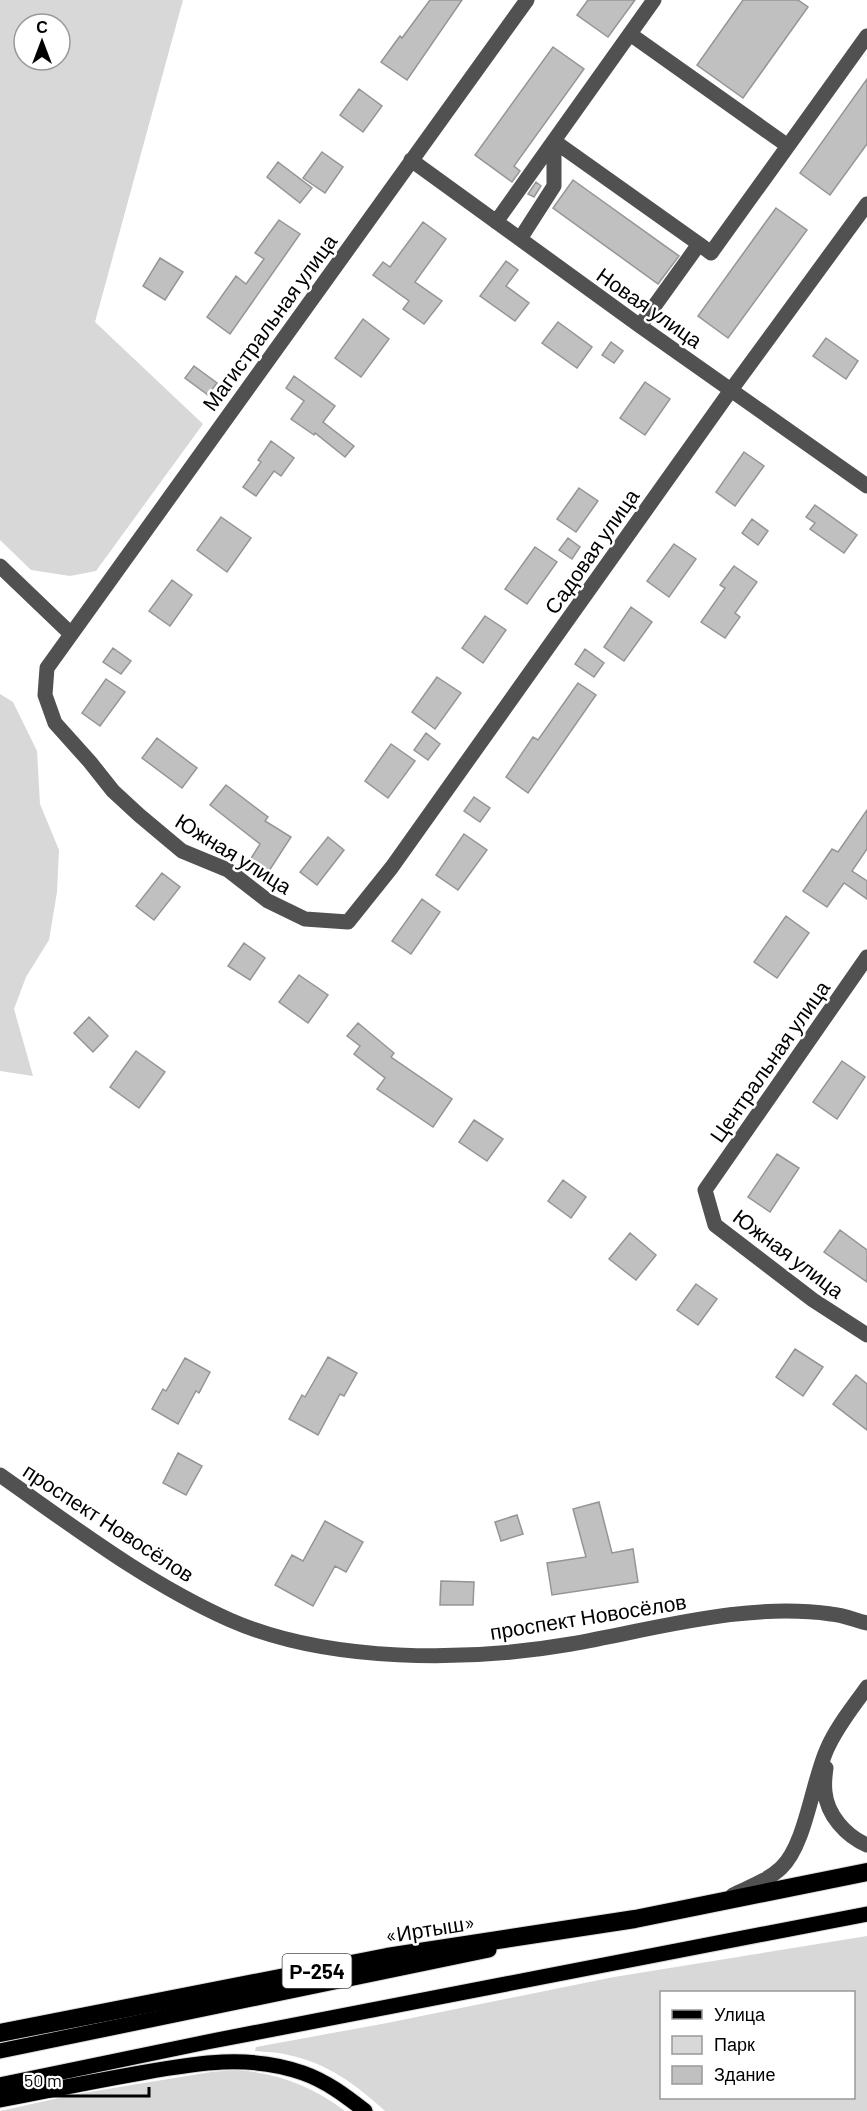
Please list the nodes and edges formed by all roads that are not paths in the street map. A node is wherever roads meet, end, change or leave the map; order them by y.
1 (527, 0) edge
2 (654, 0) edge
3 (630, 34) junction
4 (867, 36) edge
5 (554, 141) junction
6 (788, 146) junction
7 (411, 160) junction
8 (867, 204) edge
9 (496, 222) junction
10 (519, 239) junction
11 (699, 244) junction
12 (640, 326) junction
13 (731, 390) junction
14 (867, 486) edge
15 (0, 566) edge
16 (71, 634) junction
17 (46, 668) joint
18 (348, 922) joint
19 (867, 957) edge
20 (705, 1190) joint
21 (867, 1335) edge
22 (0, 1475) edge
23 (867, 1623) edge
24 (867, 1687) edge
25 (826, 1750) junction
26 (867, 1845) edge
27 (867, 1872) edge
28 (714, 1903) junction
29 (867, 1914) edge
30 (635, 1919) junction
31 (0, 2033) edge
32 (0, 2051) edge
33 (0, 2085) edge
34 (0, 2100) edge
35 (365, 2111) edge

1 - 7 street, Магистральная улица
2 - 3 street
3 - 5 street
3 - 6 street
4 - 6 street
5 - 9 street
5 - 10 street
5 - 11 street
6 - 11 street
7 - 9 street, Новая улица
7 - 16 street, Магистральная улица
8 - 13 street, Садовая улица
9 - 10 street, Новая улица
10 - 12 street, Новая улица
11 - 12 street
12 - 13 street, Новая улица
13 - 14 street, Новая улица
13 - 18 street, Садовая улица
15 - 16 street
16 - 17 street, Магистральная улица
17 - 18 street, Южная улица
19 - 20 street, Центральная улица
20 - 21 street, Южная улица
22 - 23 street, проспект Новосёлов
24 - 25 street
25 - 26 street
25 - 28 street
27 - 28 highway, «Иртыш» / Р-254
28 - 30 highway, «Иртыш» / Р-254
29 - 33 main road
30 - 31 highway, «Иртыш» / Р-254
30 - 32 main road
34 - 35 main road

